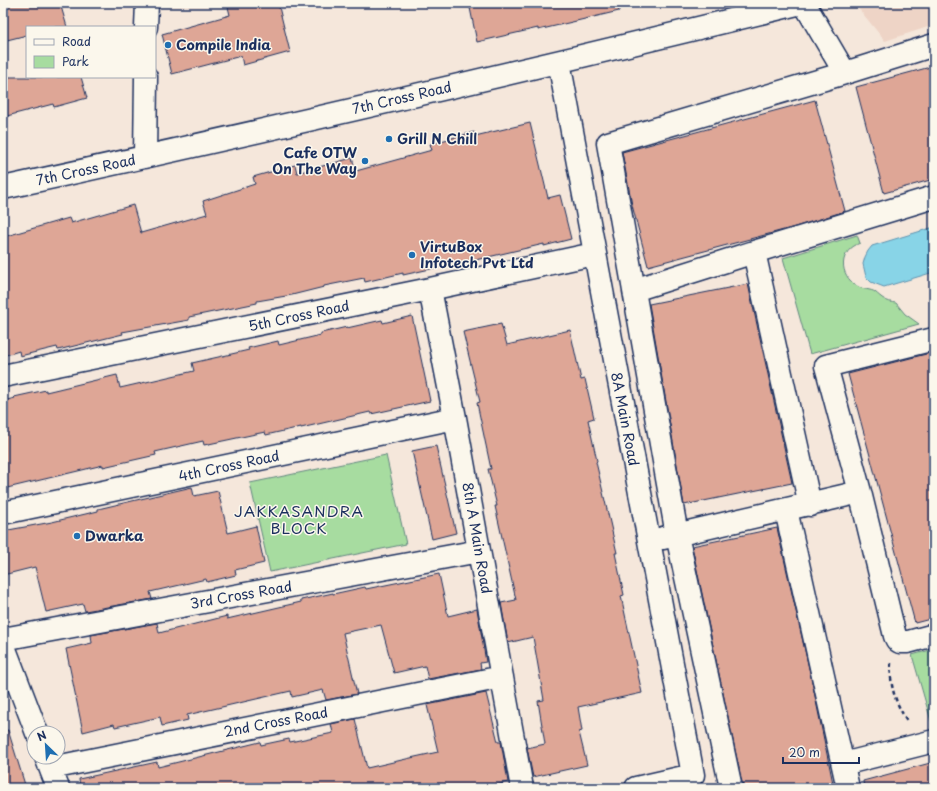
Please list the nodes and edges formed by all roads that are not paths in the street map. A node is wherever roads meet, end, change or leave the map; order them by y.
1 (147, 3) edge
2 (801, 3) edge
3 (804, 3) edge
4 (146, 26) edge
5 (934, 45) edge
6 (559, 62) junction
7 (846, 73) junction
8 (146, 78) edge
9 (145, 157) junction
10 (3, 188) edge
11 (934, 197) edge
12 (754, 252) junction
13 (594, 254) junction
14 (430, 289) junction
15 (634, 290) junction
16 (934, 339) edge
17 (3, 376) edge
18 (455, 418) junction
19 (860, 492) junction
20 (810, 505) junction
21 (786, 510) junction
22 (3, 514) edge
23 (677, 535) junction
24 (648, 541) junction
25 (479, 551) junction
26 (934, 635) edge
27 (3, 639) edge
28 (3, 644) edge
29 (502, 677) junction
30 (34, 725) edge
31 (932, 741) edge
32 (66, 759) edge
33 (843, 764) junction
34 (49, 765) edge
35 (682, 781) edge
36 (58, 788) edge
37 (522, 788) edge
38 (636, 788) edge
39 (731, 788) edge
40 (848, 788) edge

1 - 4 street
2 - 6 street, 7th Cross Road
3 - 7 street
5 - 7 street
6 - 9 street, 7th Cross Road
6 - 13 street, 8A Main Road
7 - 15 street
8 - 9 street
9 - 10 street, 7th Cross Road
11 - 12 street
12 - 15 street
12 - 20 street
13 - 14 street, 5th Cross Road
13 - 24 street, 8A Main Road
14 - 17 street, 5th Cross Road
14 - 18 street, 8th A Main Road
15 - 23 street
16 - 19 street
18 - 22 street, 4th Cross Road
18 - 25 street, 8th A Main Road
19 - 20 street
19 - 26 street
20 - 21 street
21 - 23 street
21 - 33 street
23 - 24 street
23 - 39 street
24 - 35 street, 8A Main Road
25 - 27 street, 3rd Cross Road
25 - 29 street, 8th A Main Road
28 - 30 street
29 - 32 street, 2nd Cross Road
29 - 37 street, 8th A Main Road
31 - 33 street
33 - 40 street
34 - 36 street
35 - 38 street

